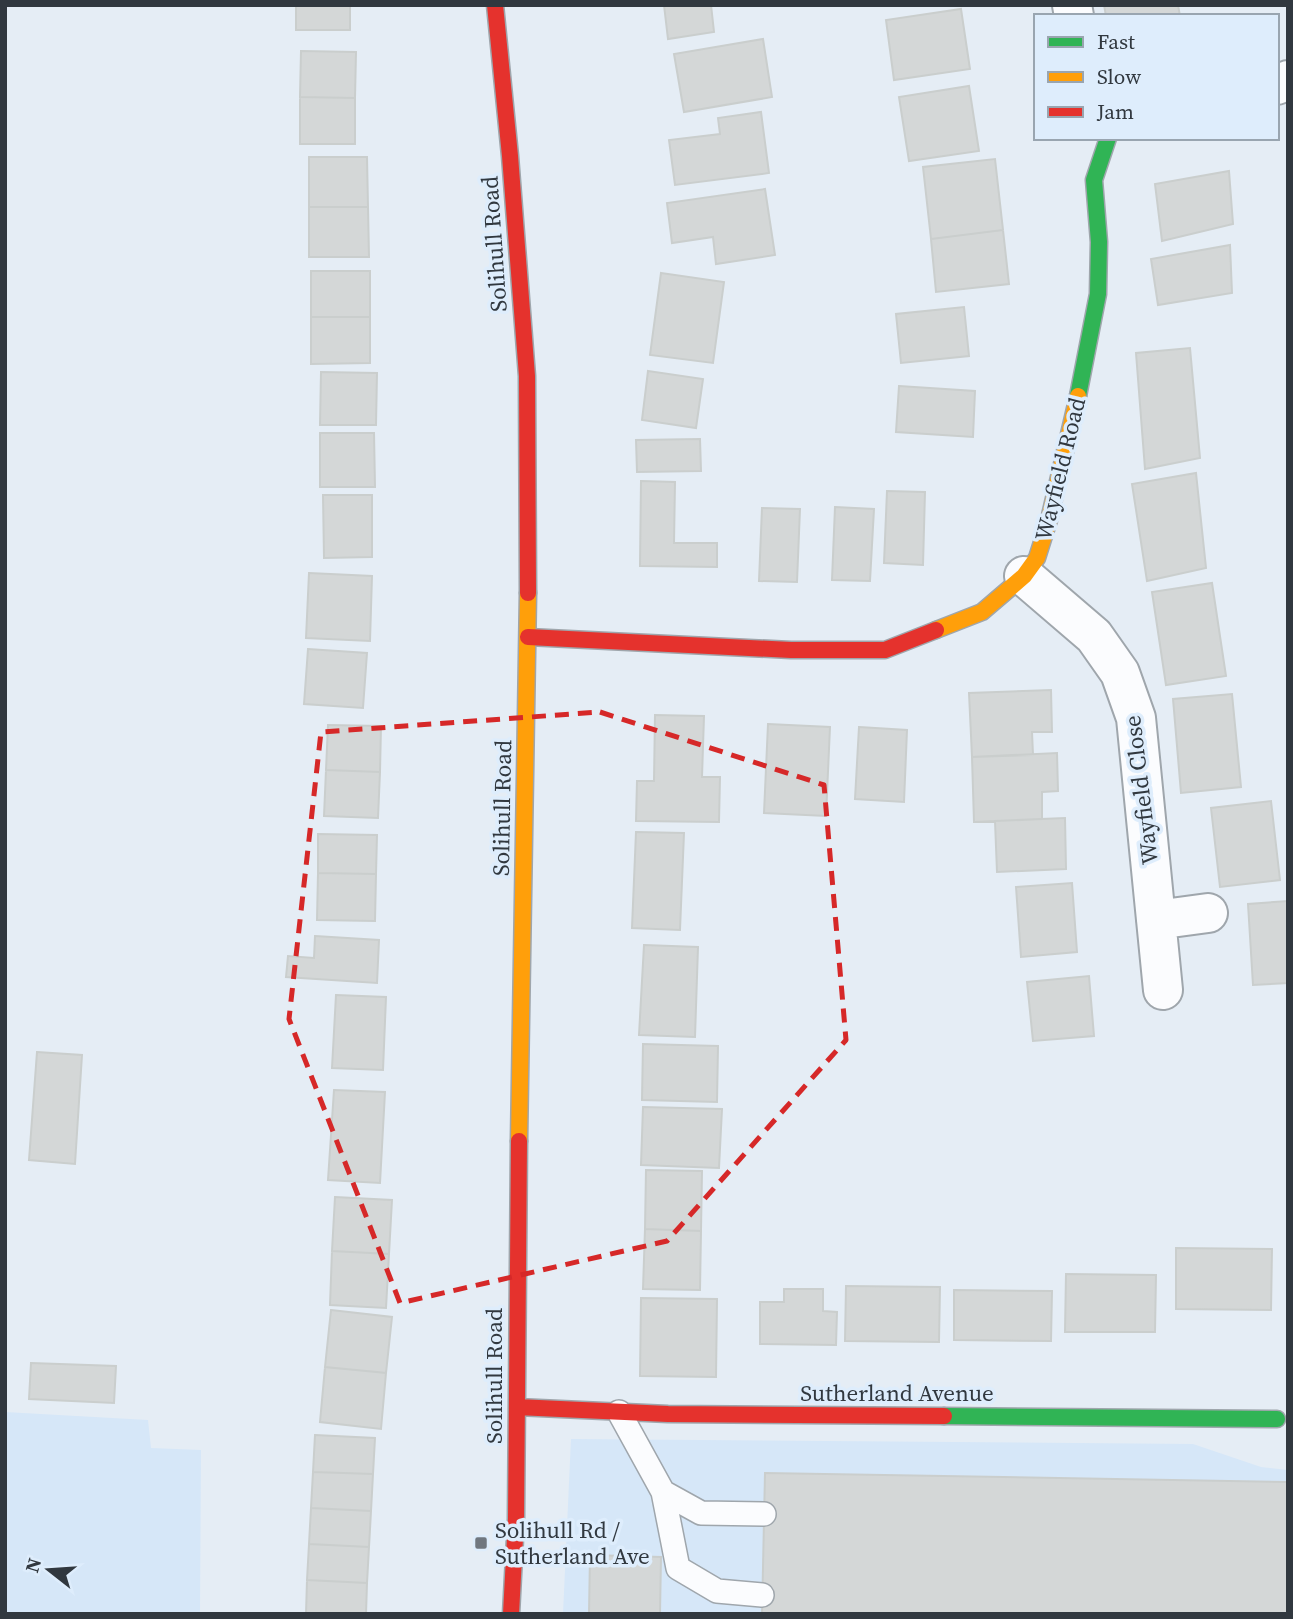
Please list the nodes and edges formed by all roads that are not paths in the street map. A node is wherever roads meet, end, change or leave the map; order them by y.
1 (495, 5) edge
2 (1107, 140) edge
3 (1024, 576) junction
4 (528, 637) junction
5 (1209, 913) dead end
6 (1156, 920) junction
7 (1163, 990) dead end
8 (517, 1407) junction
9 (619, 1412) junction
10 (1277, 1419) dead end
11 (663, 1492) junction
12 (764, 1514) dead end
13 (762, 1595) dead end
14 (511, 1614) edge

1 - 4 street, Solihull Road
2 - 3 street, Wayfield Road
3 - 4 street, Wayfield Road
3 - 6 street, Wayfield Close
4 - 8 street, Solihull Road
5 - 6 street
6 - 7 street, Wayfield Close
8 - 9 street, Sutherland Avenue
8 - 14 street, Solihull Road
9 - 10 street, Sutherland Avenue
9 - 11 lane
11 - 12 lane
11 - 13 lane

